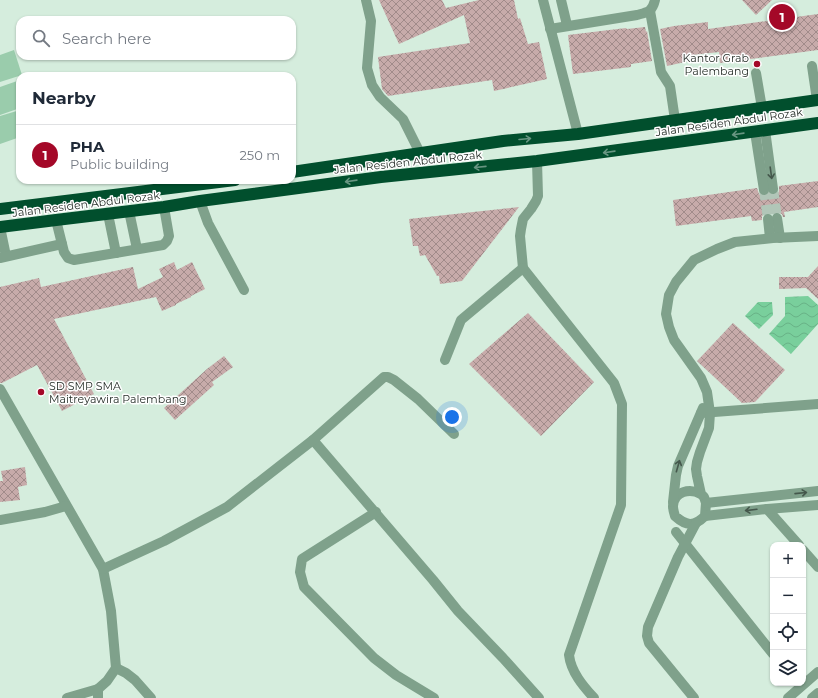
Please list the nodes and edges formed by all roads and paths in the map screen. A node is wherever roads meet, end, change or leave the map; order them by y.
1 (366, 0) edge
2 (543, 0) edge
3 (561, 0) edge
4 (655, 0) edge
5 (650, 11) junction
6 (565, 26) junction
7 (550, 29) junction
8 (812, 66) dead end
9 (756, 73) dead end
10 (817, 100) edge
11 (762, 108) junction
12 (675, 120) junction
13 (818, 123) edge
14 (760, 131) junction
15 (578, 134) junction
16 (420, 153) junction
17 (537, 162) junction
18 (296, 171) edge
19 (203, 184) edge
20 (768, 190) tunnel mouth
21 (200, 201) junction
22 (164, 207) junction
23 (0, 209) edge
24 (129, 211) junction
25 (108, 214) junction
26 (773, 218) tunnel mouth
27 (56, 220) junction
28 (0, 227) edge
29 (818, 236) edge
30 (775, 238) junction
31 (62, 244) junction
32 (136, 249) junction
33 (116, 253) junction
34 (3, 257) edge
35 (523, 268) junction
36 (244, 290) dead end
37 (445, 360) dead end
38 (0, 390) edge
39 (818, 404) edge
40 (706, 413) junction
41 (454, 434) dead end
42 (314, 440) junction
43 (818, 491) edge
44 (701, 494) junction
45 (706, 503) junction
46 (673, 504) junction
47 (818, 505) edge
48 (66, 506) junction
49 (767, 508) junction
50 (376, 512) junction
51 (675, 516) junction
52 (705, 516) junction
53 (0, 520) edge
54 (696, 523) junction
55 (676, 532) junction
56 (796, 542) edge
57 (685, 543) junction
58 (806, 553) edge
59 (678, 557) junction
60 (818, 567) edge
61 (103, 569) junction
62 (770, 650) edge
63 (116, 668) junction
64 (818, 672) edge
65 (806, 680) edge
66 (798, 686) edge
67 (818, 693) edge
68 (98, 694) edge
69 (67, 698) edge
70 (151, 698) edge
71 (434, 698) edge
72 (539, 698) edge
73 (594, 698) edge
74 (694, 698) edge
75 (788, 698) edge
76 (812, 698) edge

1 - 16 street
2 - 7 street
3 - 6 street
4 - 5 street
5 - 6 street
5 - 12 street
6 - 7 street
7 - 15 street
8 - 10 street
9 - 11 street
10 - 11 highway, Jalan Residen Abdul Rozak
11 - 12 highway, Jalan Residen Abdul Rozak
12 - 15 highway, Jalan Residen Abdul Rozak
13 - 14 highway, Jalan Residen Abdul Rozak
14 -> 17 highway, Jalan Residen Abdul Rozak
14 - 20 street
16 -> 15 highway, Jalan Residen Abdul Rozak
16 - 18 highway, Jalan Residen Abdul Rozak
17 -> 21 highway, Jalan Residen Abdul Rozak
17 - 35 street
19 - 23 highway, Jalan Residen Abdul Rozak
21 - 22 highway, Jalan Residen Abdul Rozak
21 - 36 street
22 - 24 highway, Jalan Residen Abdul Rozak
22 - 32 street
24 - 25 highway, Jalan Residen Abdul Rozak
24 - 32 street
25 - 27 highway, Jalan Residen Abdul Rozak
25 - 33 street
26 - 30 street
27 - 28 highway, Jalan Residen Abdul Rozak
27 - 31 street
28 - 34 street
29 - 30 street
30 - 40 street
31 - 33 street
31 - 34 street
32 - 33 street
35 - 37 street
35 - 73 street
38 - 48 street
39 - 40 street
40 - 44 street
46 -> 40 street
41 - 42 street
42 - 50 street
42 - 61 street
45 -> 43 street
44 - 45 street
44 - 46 street
45 - 52 street
46 - 51 street
47 - 49 street
48 - 53 street
48 - 61 street
49 -> 52 street
49 - 56 street
50 - 71 street
50 - 72 street
51 - 54 street
51 - 55 street
52 - 54 street
54 - 57 street
55 - 57 street
55 - 59 street
57 - 59 street
57 - 62 street
58 - 60 street
59 - 74 street
61 - 63 street
63 - 68 street
63 - 70 street
64 - 65 street
66 - 75 street
67 - 76 street
68 - 69 street

